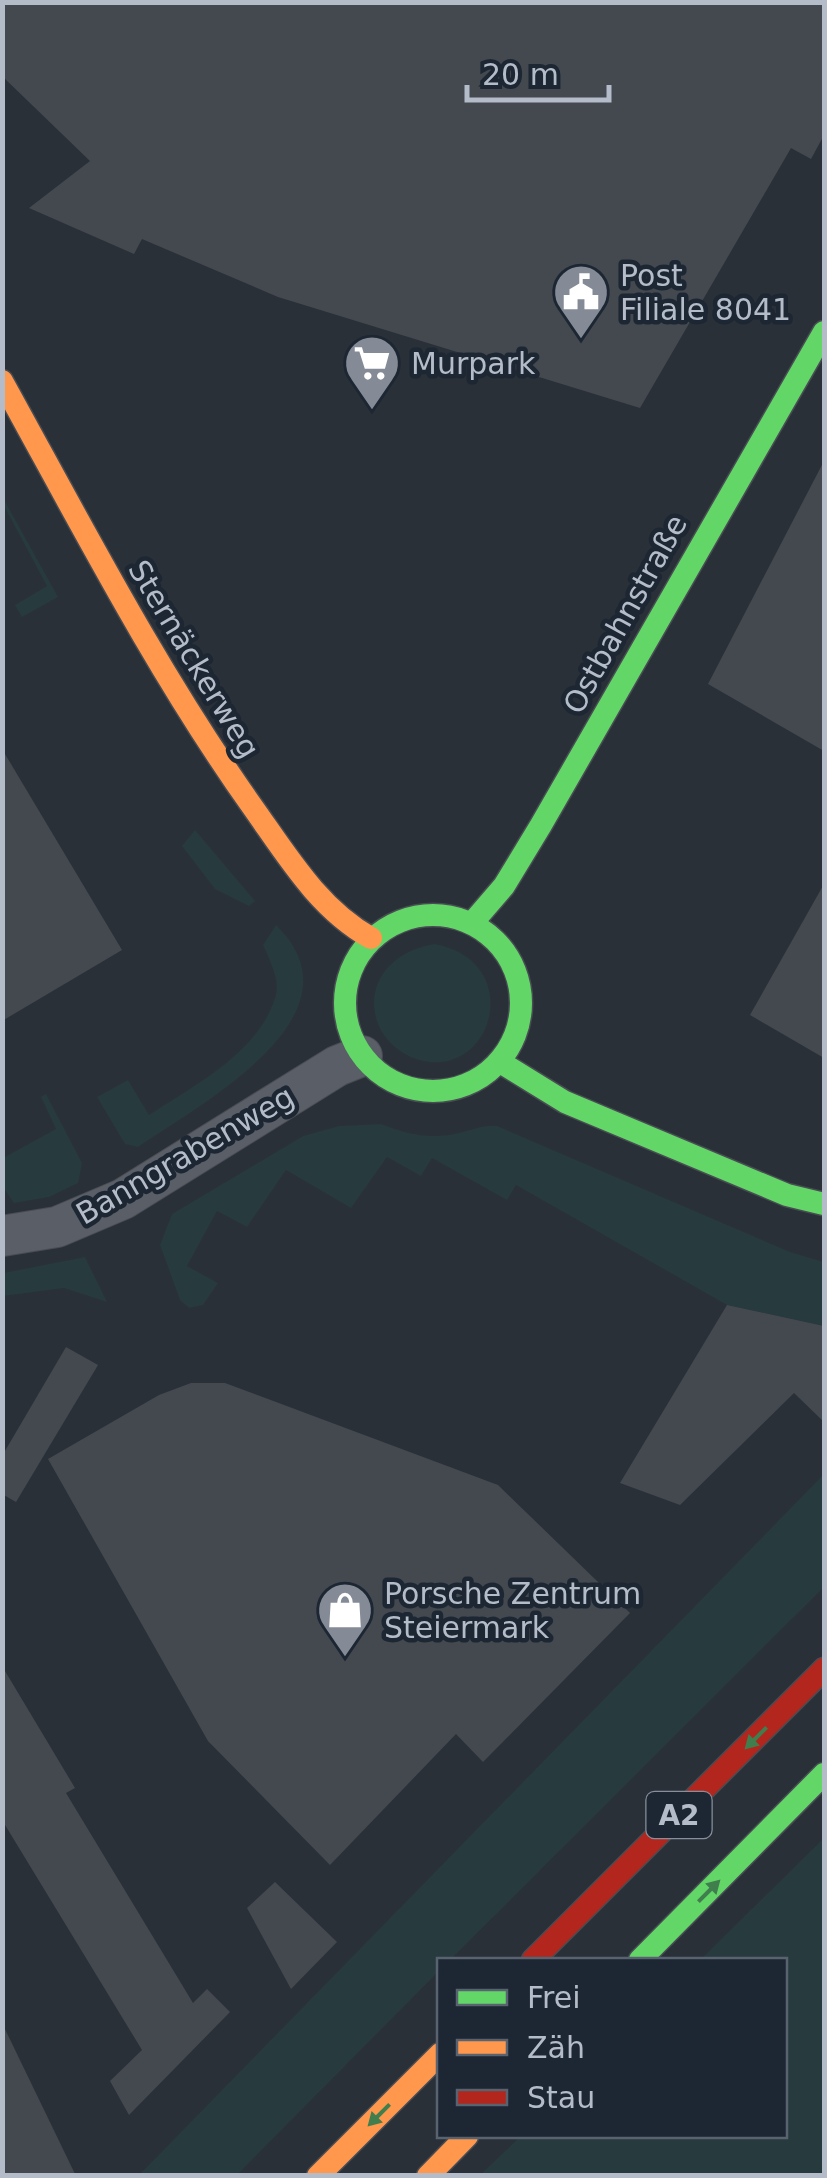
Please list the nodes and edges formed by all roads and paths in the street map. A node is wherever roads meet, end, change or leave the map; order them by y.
1 (824, 332) edge
2 (2, 381) edge
3 (472, 922) junction
4 (371, 938) junction
5 (362, 1056) junction
6 (500, 1062) junction
7 (824, 1204) edge
8 (2, 1236) edge
9 (824, 1669) edge
10 (824, 1774) edge
11 (535, 1958) edge
12 (642, 1958) edge
13 (437, 2057) edge
14 (465, 2138) edge
15 (318, 2176) edge
16 (428, 2176) edge

1 - 3 main road, Ostbahnstraße
2 - 4 main road, Sternäckerweg
3 - 4 main road
3 - 6 main road
4 - 5 main road
5 - 6 main road
5 - 8 street, Banngrabenweg
6 - 7 main road
9 -> 11 main road, A2
12 -> 10 main road, A2
13 -> 15 main road
14 - 16 main road

